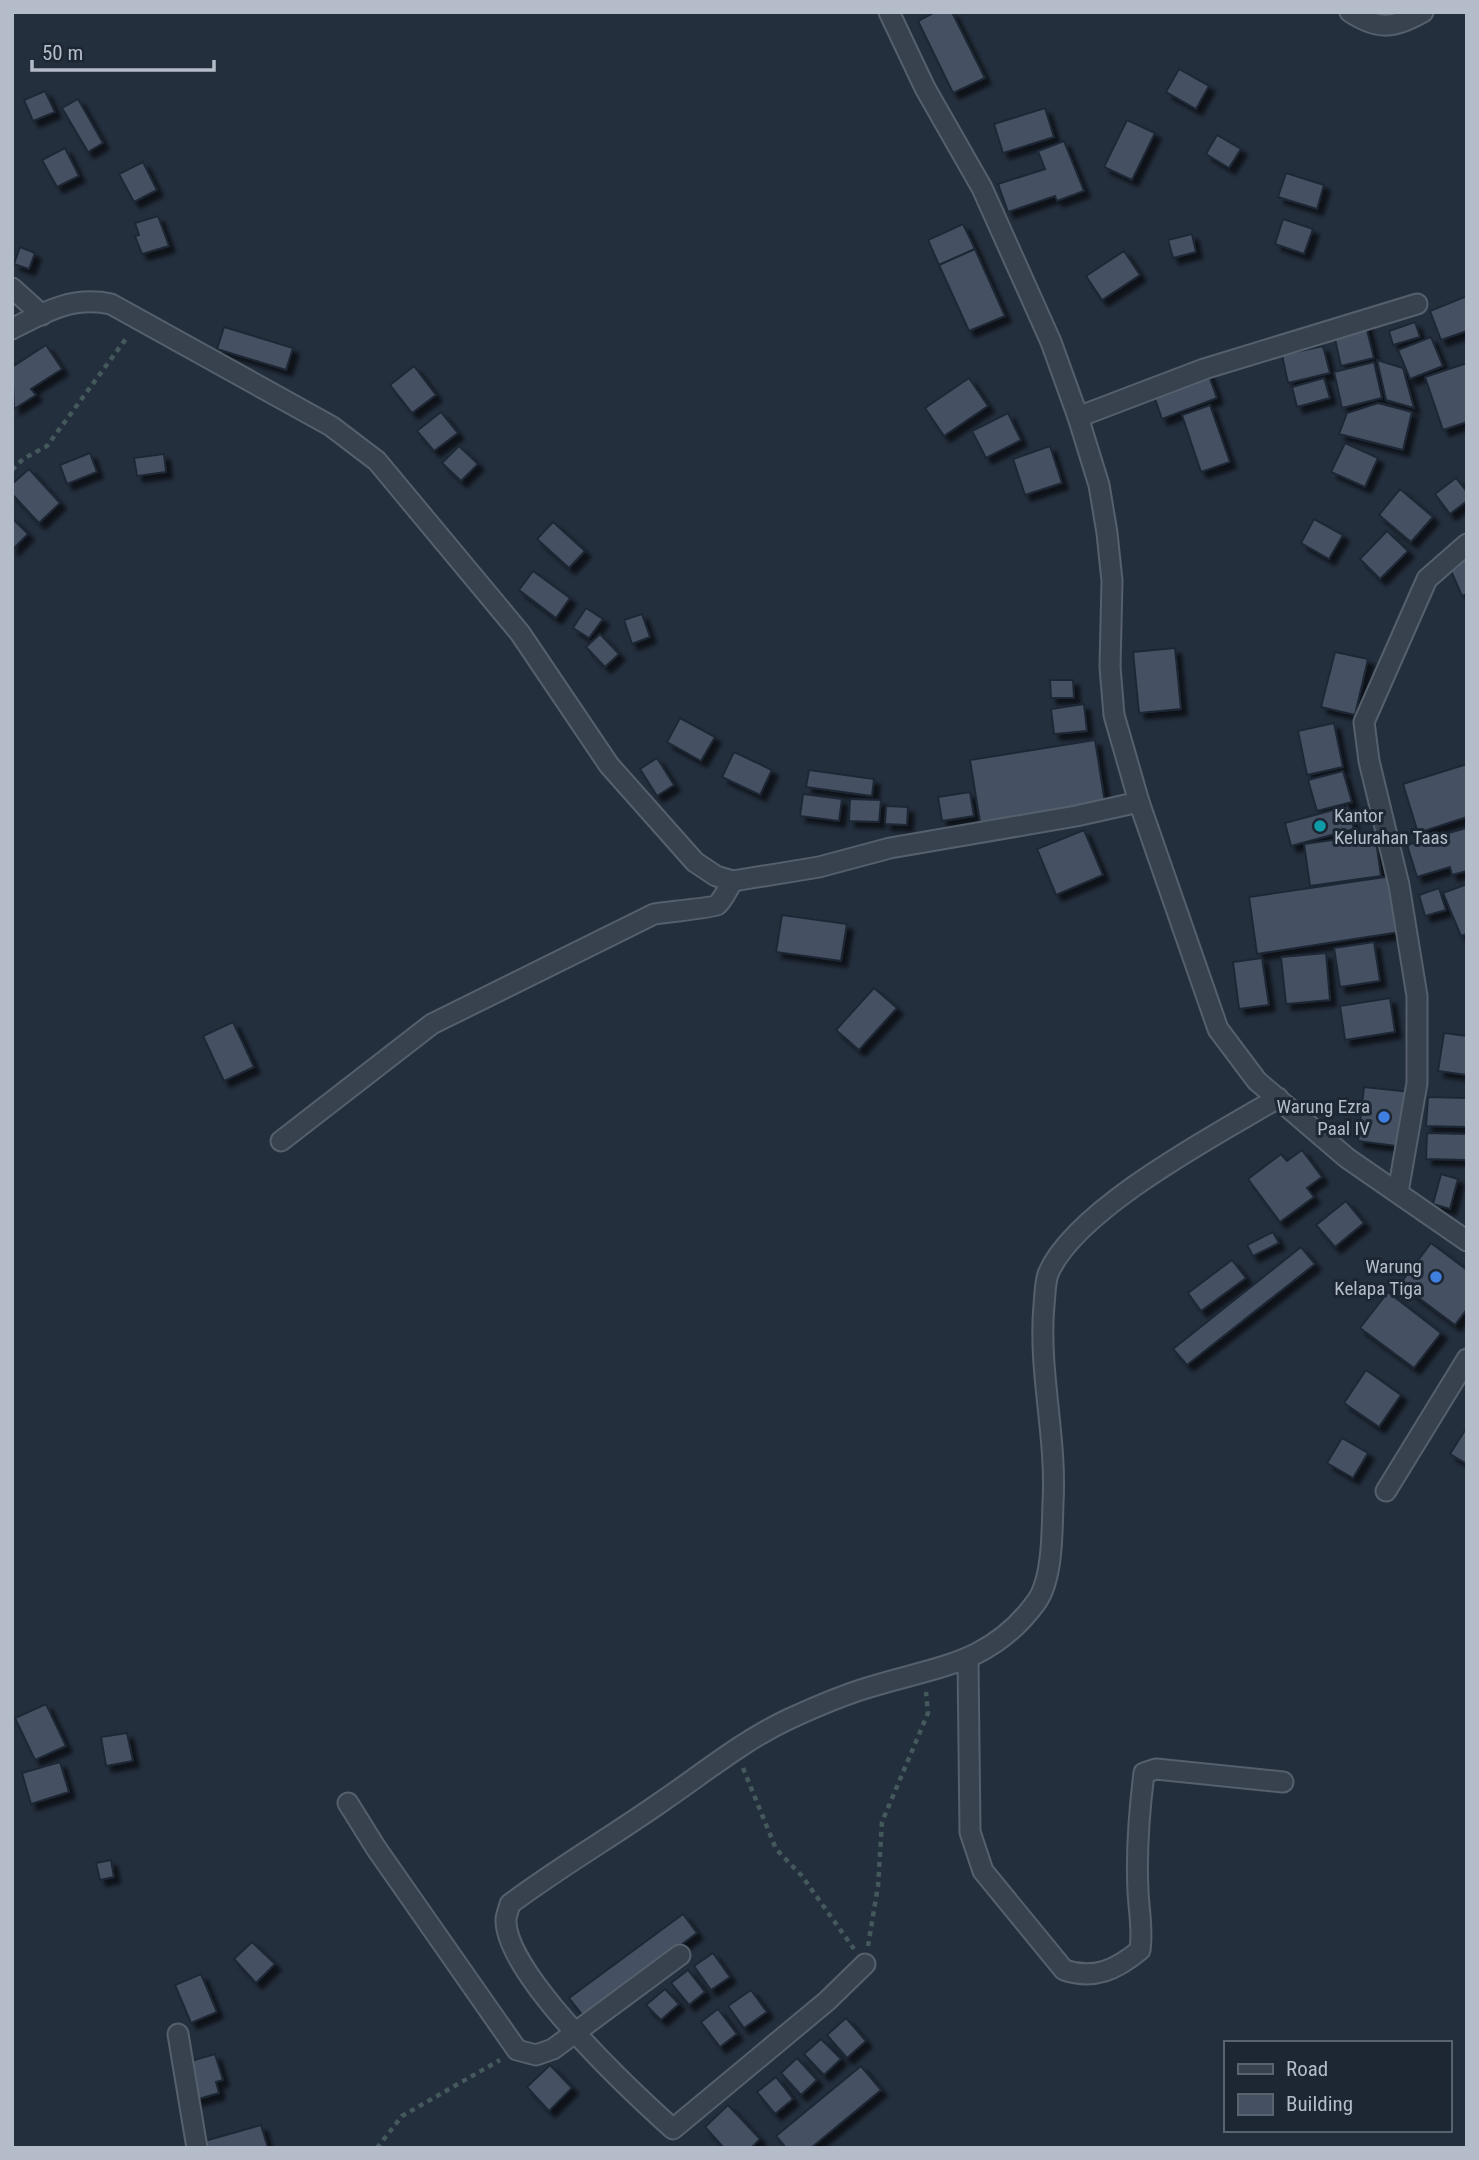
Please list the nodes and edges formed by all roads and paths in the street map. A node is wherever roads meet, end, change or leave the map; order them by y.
1 (889, 12) edge
2 (1350, 12) edge
3 (1423, 12) edge
4 (12, 288) edge
5 (1417, 304) dead end
6 (42, 315) junction
7 (140, 318) junction
8 (12, 329) edge
9 (1079, 417) junction
10 (12, 470) edge
11 (1467, 544) edge
12 (1139, 802) junction
13 (733, 881) junction
14 (1278, 1098) junction
15 (281, 1141) dead end
16 (1398, 1192) junction
17 (1467, 1241) edge
18 (1467, 1359) edge
19 (1386, 1491) dead end
20 (968, 1660) junction
21 (924, 1672) junction
22 (735, 1750) junction
23 (1283, 1782) dead end
24 (348, 1803) dead end
25 (680, 1955) dead end
26 (865, 1964) junction
27 (575, 2030) junction
28 (178, 2034) dead end
29 (517, 2050) junction
30 (197, 2148) edge
31 (377, 2148) edge

1 - 9 street
2 - 3 street
4 - 6 street
5 - 9 street
6 - 7 street
6 - 8 street
7 - 10 path
7 - 13 street
9 - 12 street
11 - 16 street
12 - 13 street
12 - 14 street
13 - 15 street
14 - 16 street
14 - 20 street
16 - 17 street
18 - 19 street
20 - 21 street
20 - 23 street
21 - 22 street
21 - 26 path
22 - 26 path
22 - 27 street
24 - 29 street
25 - 27 street
26 - 27 street
27 - 29 street
28 - 30 street
29 - 31 path

